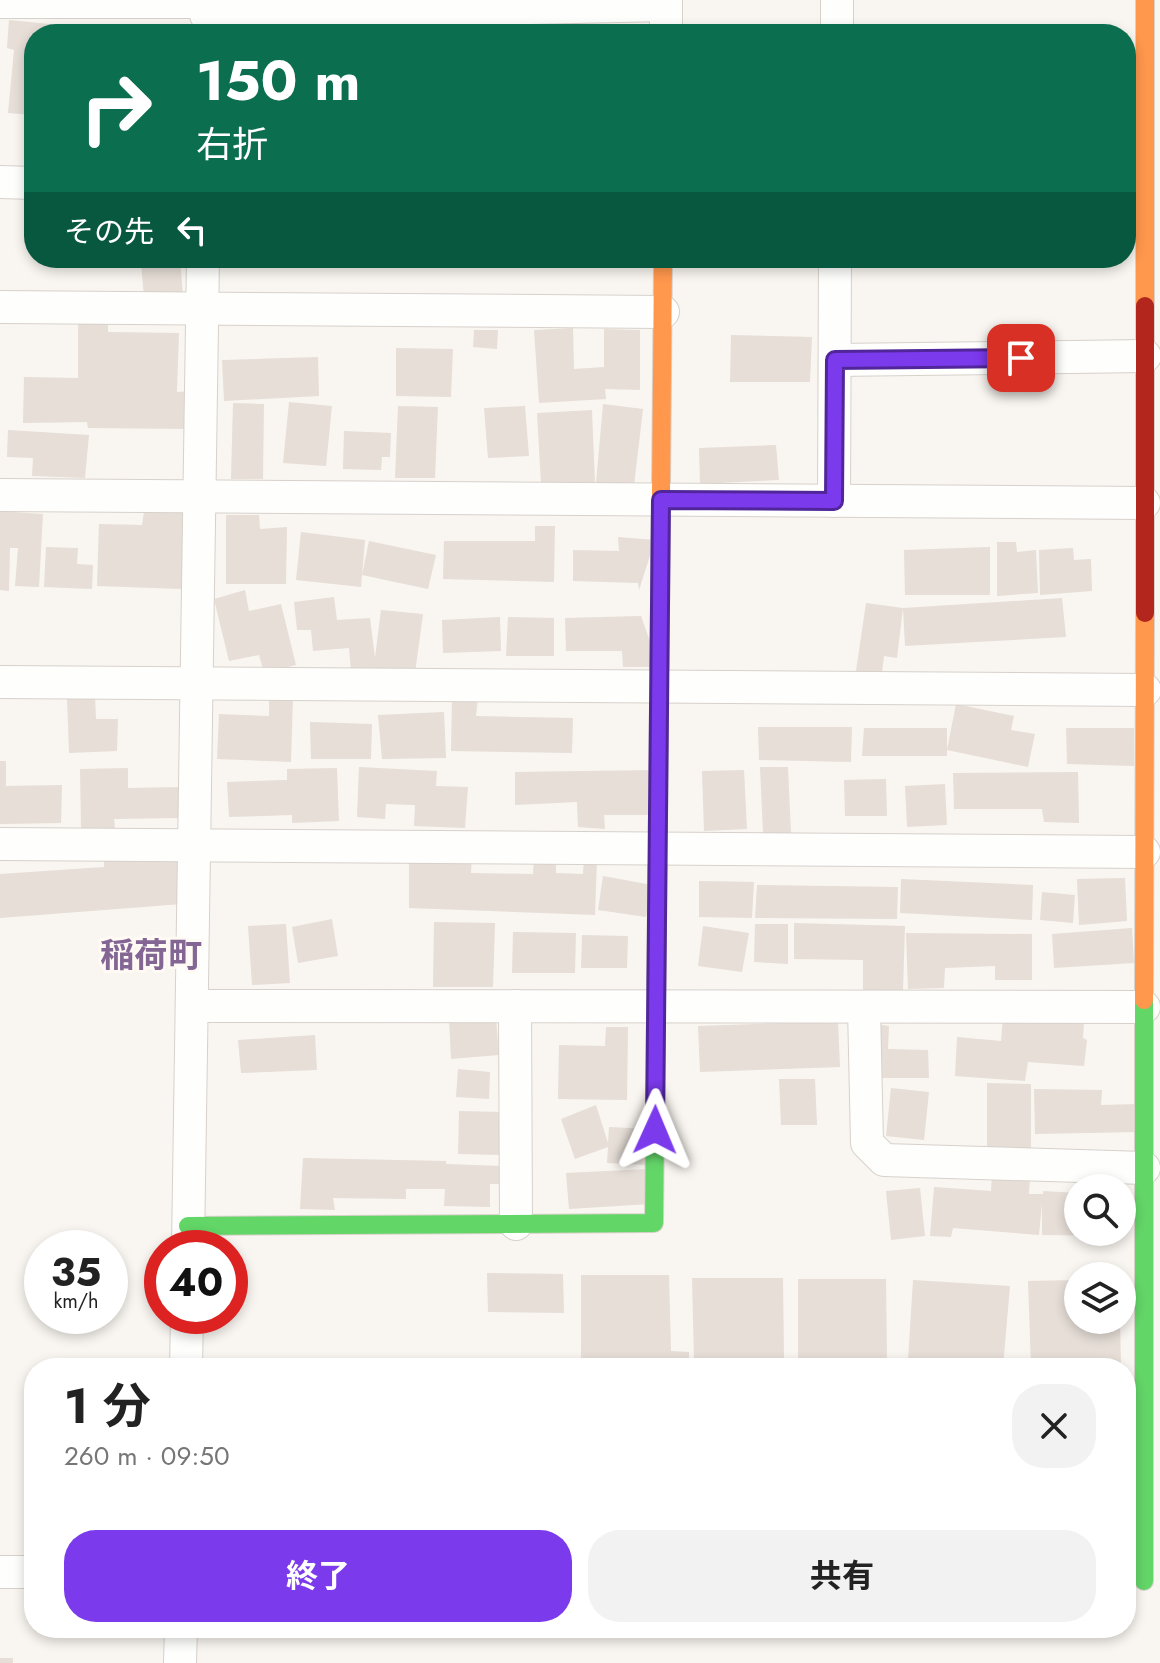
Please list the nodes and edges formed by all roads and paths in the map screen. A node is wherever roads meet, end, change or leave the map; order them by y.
1 (837, 0) edge
2 (1145, 0) edge
3 (0, 2) edge
4 (206, 13) edge
5 (666, 13) edge
6 (837, 24) edge
7 (1136, 40) edge
8 (0, 182) edge
9 (24, 183) edge
10 (1136, 206) edge
11 (203, 268) edge
12 (663, 268) edge
13 (835, 268) edge
14 (0, 307) edge
15 (202, 309) junction
16 (663, 312) junction
17 (1145, 356) junction
18 (835, 360) junction
19 (0, 495) edge
20 (200, 496) junction
21 (661, 500) junction
22 (834, 501) junction
23 (1144, 503) junction
24 (0, 682) edge
25 (196, 683) junction
26 (659, 686) junction
27 (1145, 690) junction
28 (0, 844) edge
29 (194, 845) junction
30 (658, 849) junction
31 (1144, 852) junction
32 (192, 1006) junction
33 (515, 1006) junction
34 (656, 1007) junction
35 (864, 1007) junction
36 (1144, 1007) junction
37 (1144, 1168) junction
38 (516, 1224) junction
39 (188, 1230) edge
40 (248, 1235) edge
41 (187, 1334) edge
42 (186, 1358) edge
43 (0, 1572) edge
44 (24, 1572) edge
45 (1143, 1581) edge
46 (181, 1638) edge
47 (180, 1663) edge

1 - 6 street
2 - 7 street
3 - 4 street
4 - 5 street
8 - 9 street
10 - 17 street
11 - 15 street
12 - 16 street
13 - 18 street
14 - 15 street
15 - 16 street
15 - 20 street
16 - 21 street
17 - 18 street
17 - 23 street
18 - 22 street
19 - 20 street
20 - 21 street
20 - 25 street
21 - 22 street
21 - 26 street
22 - 23 street
23 - 27 street
24 - 25 street
25 - 26 street
25 - 29 street
26 - 27 street
26 - 30 street
27 - 31 street
28 - 29 street
29 - 30 street
29 - 32 street
30 - 31 street
30 - 34 street
31 - 36 street
32 - 33 street
32 - 39 street
33 - 34 street
33 - 38 street
34 - 35 street
34 - 38 street
35 - 36 street
35 - 37 street
36 - 37 street
37 - 45 street
38 - 40 street
41 - 42 street
43 - 44 street
46 - 47 street

